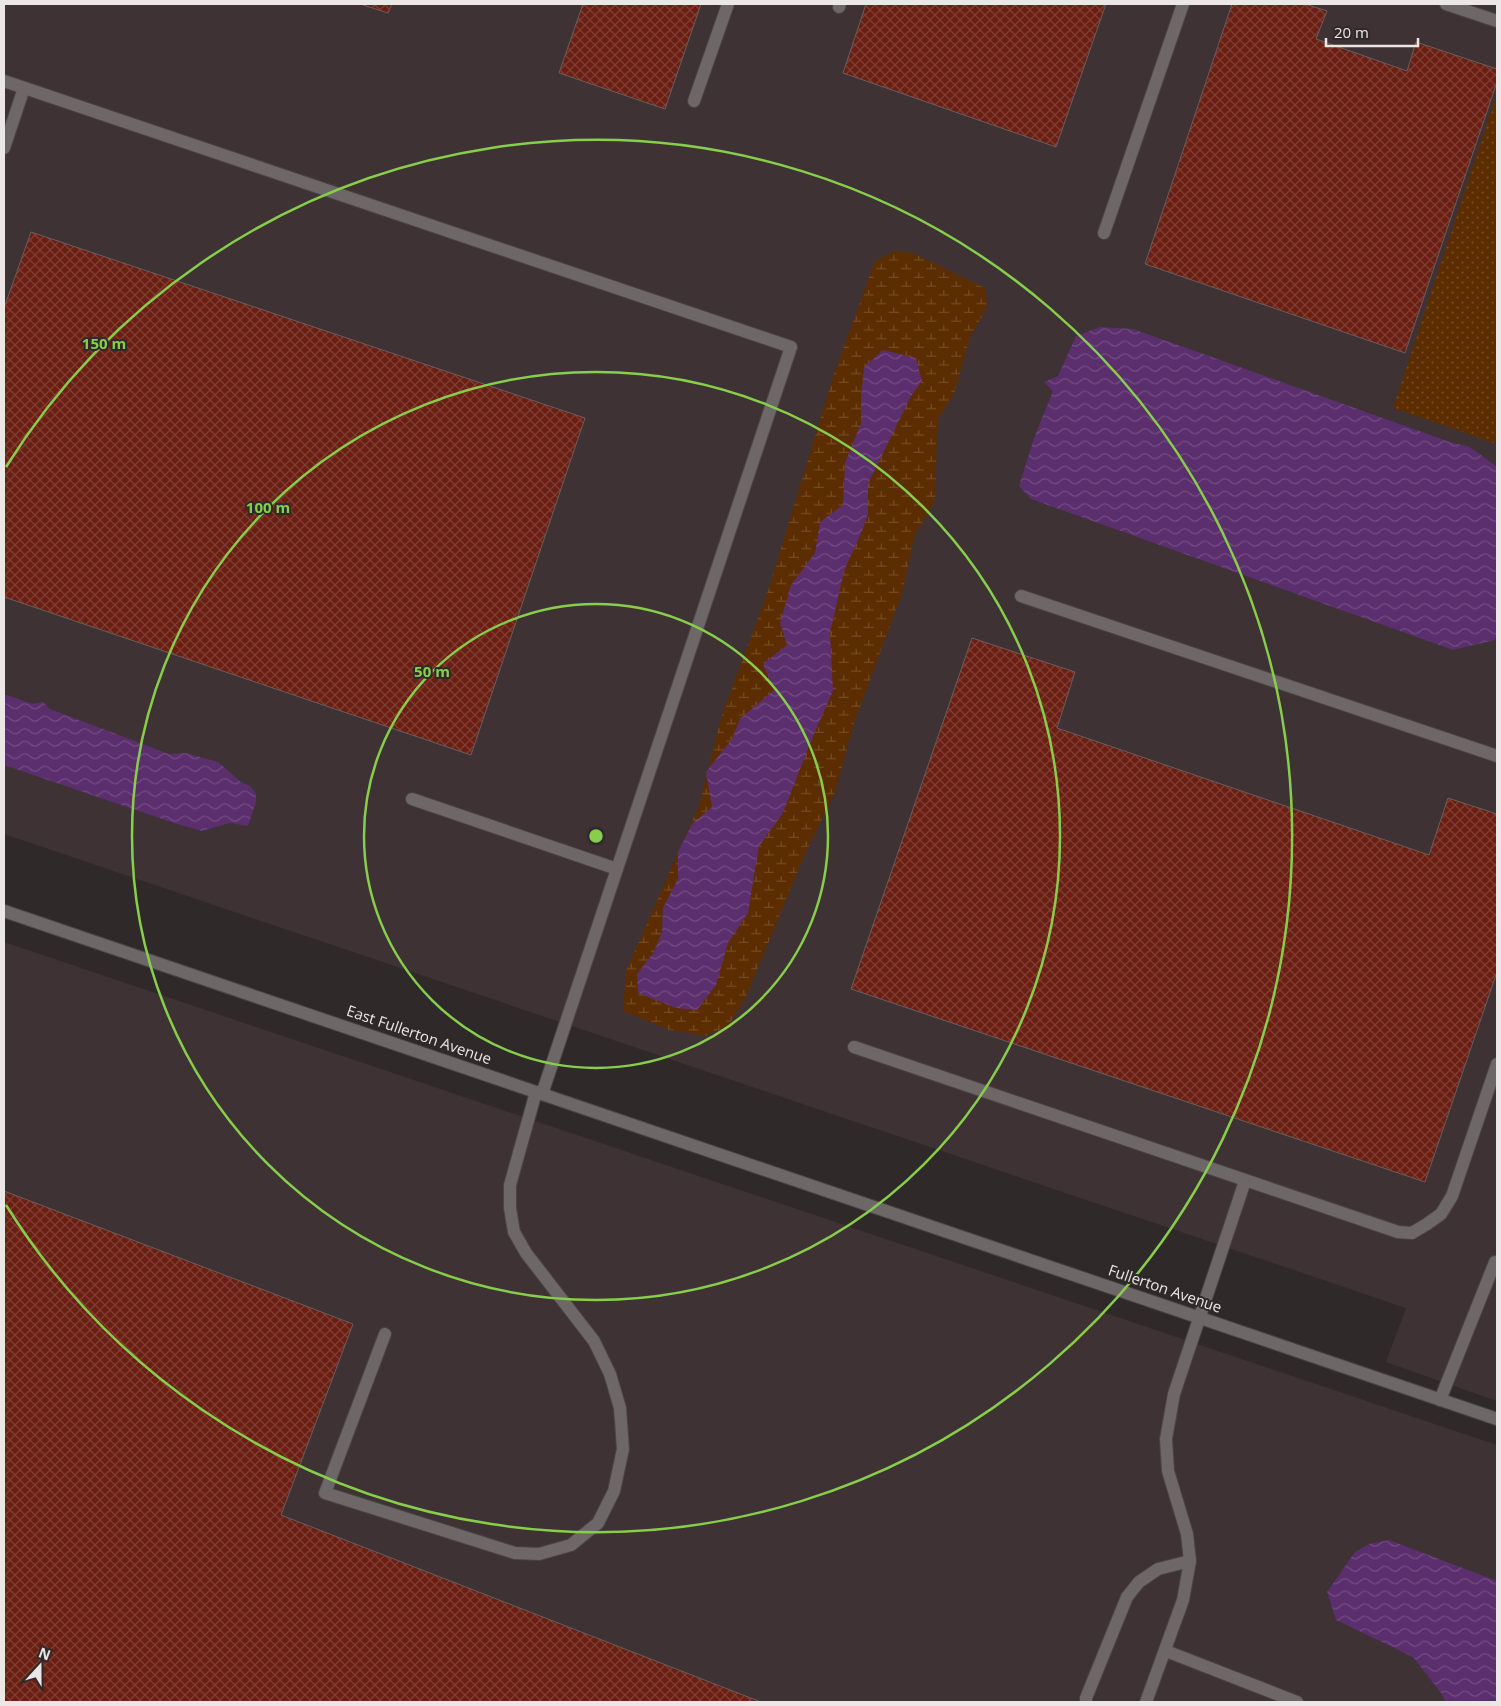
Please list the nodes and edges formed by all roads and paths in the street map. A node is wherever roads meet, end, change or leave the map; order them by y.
1 (728, 4) edge
2 (1183, 4) edge
3 (1446, 4) edge
4 (1497, 22) edge
5 (4, 81) edge
6 (24, 88) junction
7 (694, 101) dead end
8 (4, 148) edge
9 (1104, 232) dead end
10 (1021, 596) dead end
11 (1497, 756) edge
12 (412, 800) dead end
13 (618, 869) junction
14 (4, 911) edge
15 (854, 1047) dead end
16 (1497, 1064) edge
17 (539, 1093) junction
18 (1245, 1181) junction
19 (823, 1190) joint
20 (1496, 1261) edge
21 (1200, 1318) junction
22 (384, 1334) dead end
23 (1440, 1400) junction
24 (1497, 1419) edge
25 (1190, 1562) junction
26 (1166, 1651) junction
27 (1086, 1702) edge
28 (1146, 1702) edge
29 (1296, 1702) edge

1 - 7 street
2 - 9 street
3 - 4 street
5 - 6 street
6 - 8 street
6 - 13 street
10 - 11 street
12 - 13 street
13 - 17 street
14 - 17 street, East Fullerton Avenue
15 - 18 street
16 - 18 street
17 - 19 street, East Fullerton Avenue
17 - 22 street
18 - 21 street
19 - 21 street, Fullerton Avenue
20 - 23 street
21 - 23 street, Fullerton Avenue
21 - 25 street
23 - 24 street, Fullerton Avenue
25 - 26 street
25 - 27 street
26 - 28 street
26 - 29 street

